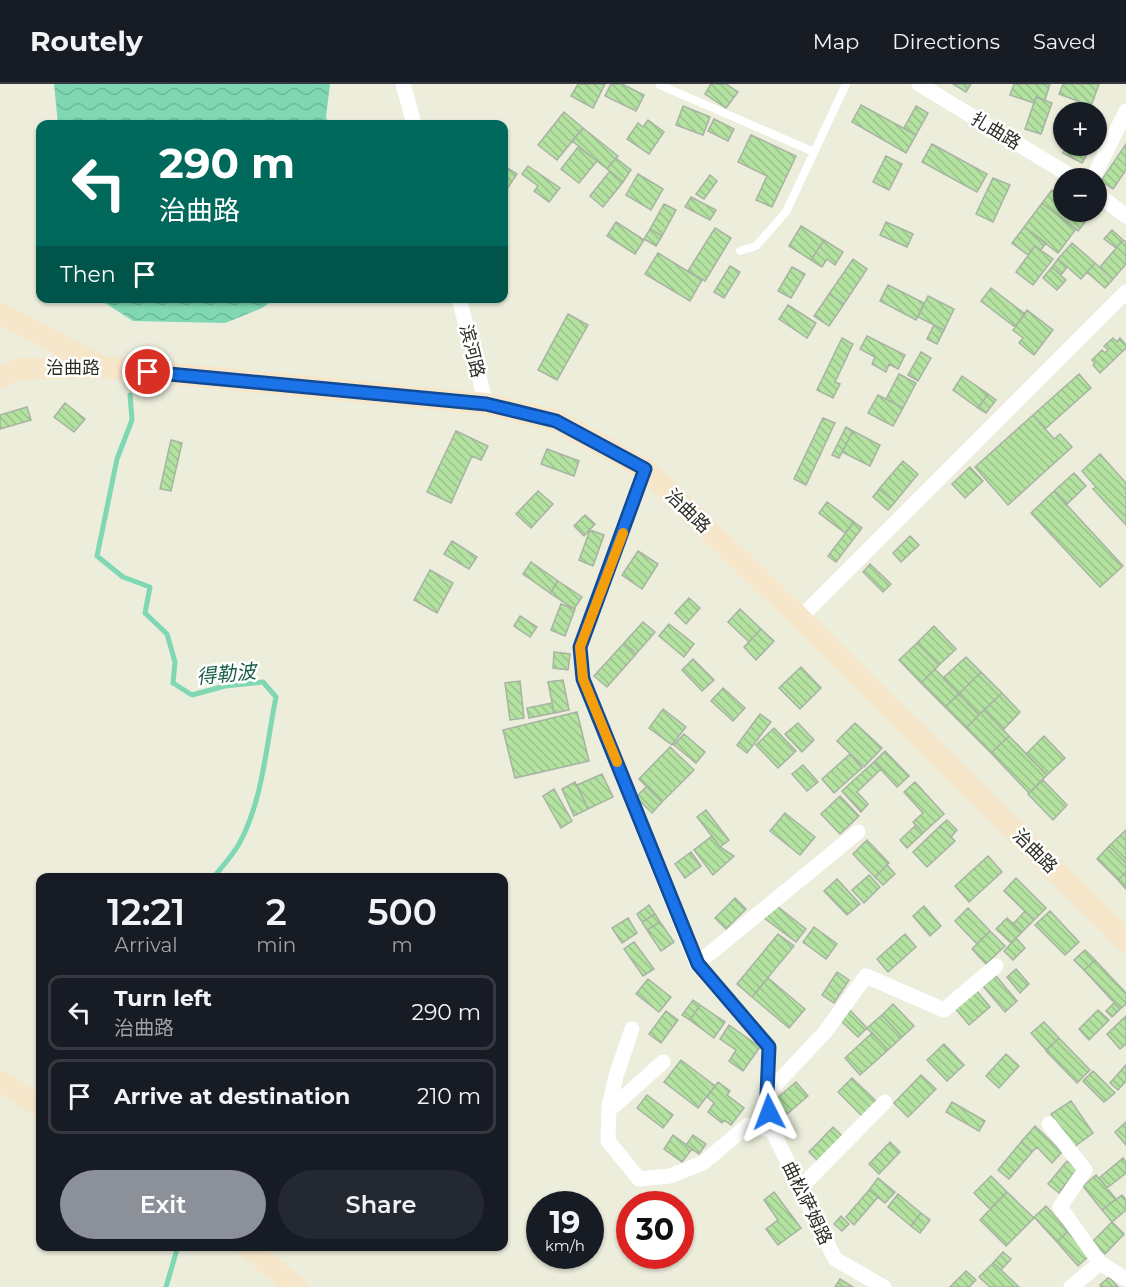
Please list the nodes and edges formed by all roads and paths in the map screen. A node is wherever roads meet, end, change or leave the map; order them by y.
1 (404, 84) edge
2 (846, 84) edge
3 (919, 84) edge
4 (660, 85) edge
5 (1126, 111) edge
6 (413, 120) edge
7 (814, 152) junction
8 (1058, 168) edge
9 (1098, 168) edge
10 (1107, 201) edge
11 (1126, 216) edge
12 (740, 251) dead end
13 (1126, 292) edge
14 (460, 303) edge
15 (0, 313) edge
16 (104, 368) junction
17 (0, 377) edge
18 (486, 404) junction
19 (645, 469) junction
20 (800, 618) junction
21 (858, 832) dead end
22 (1126, 941) edge
23 (698, 964) junction
24 (996, 966) dead end
25 (633, 1029) dead end
26 (663, 1062) dead end
27 (0, 1081) edge
28 (767, 1094) junction
29 (885, 1102) dead end
30 (36, 1104) edge
31 (614, 1106) dead end
32 (1049, 1124) dead end
33 (771, 1130) junction
34 (803, 1185) dead end
35 (252, 1251) edge
36 (1100, 1263) junction
37 (1126, 1279) edge
38 (296, 1287) edge
39 (884, 1287) edge
40 (1071, 1287) edge

1 - 6 street
2 - 7 lane
3 - 8 street, 扎曲路
4 - 7 lane
5 - 9 street
7 - 12 lane
10 - 11 street
13 - 20 street
14 - 18 street, 滨河路
15 - 16 main road
16 - 17 main road, 治曲路
16 - 18 main road, 治曲路
18 - 19 main road, 治曲路
19 - 20 main road, 治曲路
19 - 23 street, 曲松萨姆路
20 - 22 main road, 治曲路
21 - 23 street
23 - 28 street, 曲松萨姆路
24 - 28 street
25 - 33 street
26 - 31 street
27 - 30 main road
28 - 33 street, 曲松萨姆路
29 - 34 street
32 - 36 street
33 - 39 street, 曲松萨姆路
35 - 38 main road
36 - 37 street
36 - 40 street

